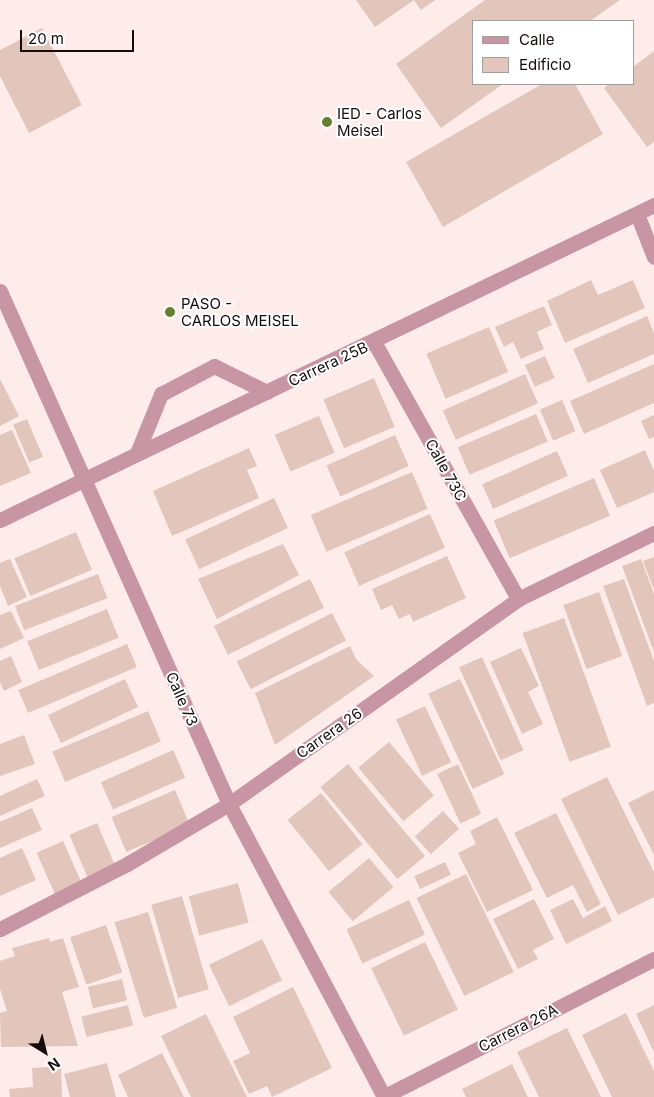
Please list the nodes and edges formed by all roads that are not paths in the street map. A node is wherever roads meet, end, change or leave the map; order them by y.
1 (654, 205) edge
2 (637, 214) junction
3 (654, 257) edge
4 (0, 291) edge
5 (374, 342) junction
6 (267, 392) junction
7 (137, 452) junction
8 (83, 479) junction
9 (0, 520) edge
10 (654, 533) edge
11 (518, 599) junction
12 (228, 804) junction
13 (0, 929) edge
14 (654, 959) edge
15 (383, 1097) edge

1 - 2 street, Carrera 25B
2 - 3 street
2 - 5 street, Carrera 25B
4 - 8 street, Calle 73
5 - 6 street, Carrera 25B
5 - 11 street, Calle 73C
6 - 7 street, Carrera 25B
6 - 7 street
7 - 8 street, Carrera 25B
8 - 9 street, Carrera 25B
8 - 12 street, Calle 73
10 - 11 street, Carrera 26
11 - 12 street, Carrera 26
12 - 13 street, Carrera 26
12 - 15 street, Calle 73
14 - 15 street, Carrera 26A

